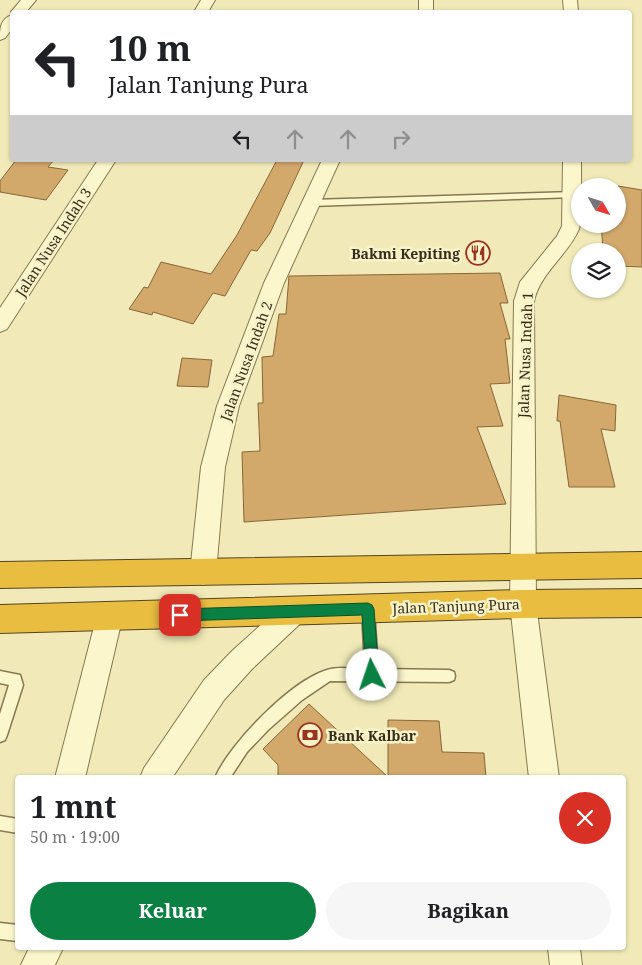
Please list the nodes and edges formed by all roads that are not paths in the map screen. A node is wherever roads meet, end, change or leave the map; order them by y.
1 (29, 0) edge
2 (20, 10) edge
3 (10, 22) edge
4 (0, 35) edge
5 (106, 162) edge
6 (330, 162) edge
7 (572, 162) edge
8 (573, 178) edge
9 (571, 195) edge
10 (311, 204) junction
11 (571, 222) edge
12 (0, 324) edge
13 (642, 564) edge
14 (522, 565) junction
15 (203, 573) junction
16 (0, 575) edge
17 (642, 602) edge
18 (522, 604) junction
19 (368, 609) junction
20 (294, 612) junction
21 (110, 615) junction
22 (0, 619) edge
23 (372, 675) junction
24 (449, 676) dead end
25 (0, 678) edge
26 (0, 735) edge
27 (71, 775) edge
28 (156, 775) edge
29 (224, 775) edge
30 (544, 775) edge
31 (0, 823) edge
32 (15, 826) edge
33 (0, 931) edge
34 (15, 933) edge
35 (32, 950) edge
36 (46, 950) edge
37 (564, 950) edge
38 (28, 965) edge
39 (37, 965) edge
40 (566, 965) edge

1 - 2 street
3 - 4 street
5 - 12 street, Jalan Nusa Indah 3
6 - 10 street, Jalan Nusa Indah 2
7 - 8 street, Jalan Nusa Indah 1
9 - 10 lane
10 - 15 street, Jalan Nusa Indah 2
11 - 14 street, Jalan Nusa Indah 1
13 - 14 highway
14 - 15 highway
14 - 18 street, Jalan Nusa Indah 1
15 - 16 highway
17 - 18 highway, Jalan Tanjung Pura
18 - 19 highway, Jalan Tanjung Pura
18 - 30 street, Jalan Nusa Indah 1
19 - 20 highway, Jalan Tanjung Pura
19 - 23 lane
20 - 21 highway, Jalan Tanjung Pura
20 - 28 street
21 - 22 highway, Jalan Tanjung Pura
21 - 27 street
23 - 24 lane
23 - 29 lane
25 - 26 lane
31 - 32 lane
33 - 34 lane
35 - 38 street
36 - 39 street
37 - 40 street

